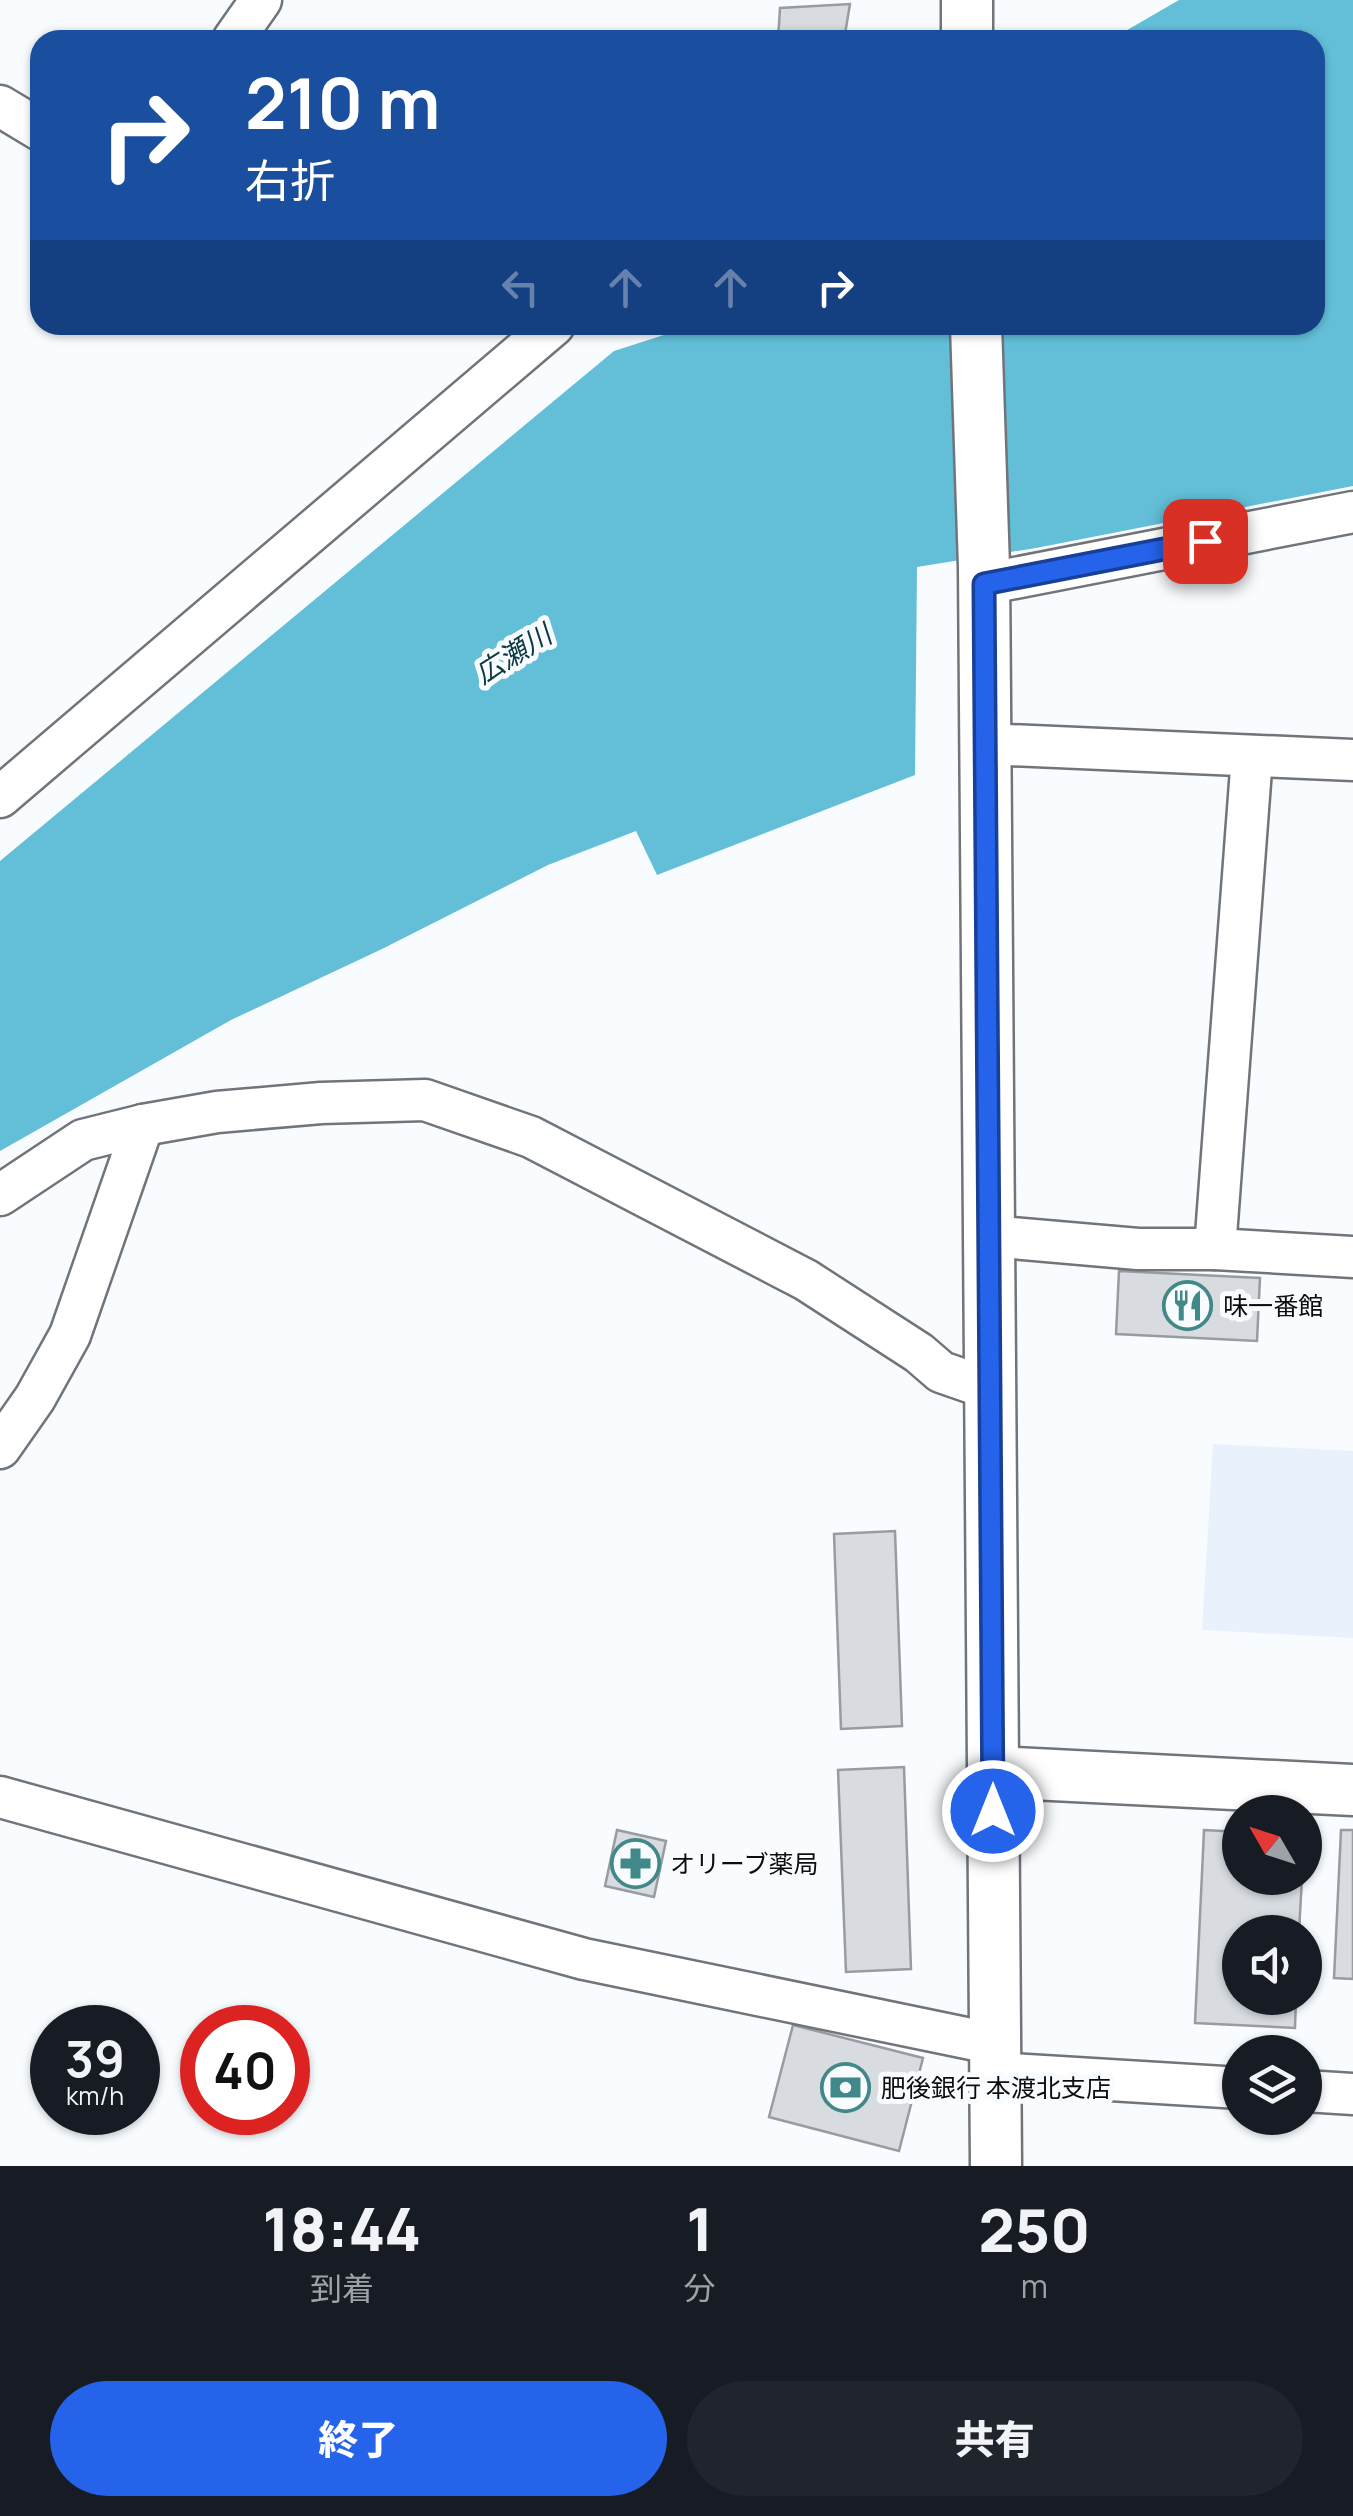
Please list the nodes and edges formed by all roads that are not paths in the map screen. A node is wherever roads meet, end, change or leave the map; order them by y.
1 (262, 0) edge
2 (968, 0) edge
3 (240, 30) edge
4 (967, 30) edge
5 (0, 106) edge
6 (30, 124) edge
7 (542, 335) edge
8 (976, 335) edge
9 (1353, 512) edge
10 (984, 576) junction
11 (986, 744) junction
12 (1252, 756) junction
13 (1353, 760) edge
14 (0, 797) edge
15 (143, 1125) junction
16 (0, 1195) edge
17 (989, 1236) junction
18 (1215, 1249) junction
19 (1353, 1257) edge
20 (990, 1389) junction
21 (0, 1448) edge
22 (993, 1772) junction
23 (1353, 1790) edge
24 (0, 1797) edge
25 (995, 2058) junction
26 (1222, 2086) edge
27 (1322, 2093) edge
28 (1353, 2094) edge
29 (996, 2166) edge

1 - 3 street
2 - 4 street
5 - 6 street
7 - 14 street
8 - 10 street
9 - 10 street
10 - 11 street
11 - 12 street
11 - 17 street
12 - 13 street
12 - 18 street
15 - 16 street
15 - 20 street
15 - 21 street
17 - 18 street
17 - 20 street
18 - 19 street
20 - 22 street
22 - 23 street
22 - 25 street
24 - 25 street
25 - 26 street
25 - 29 street
27 - 28 street

